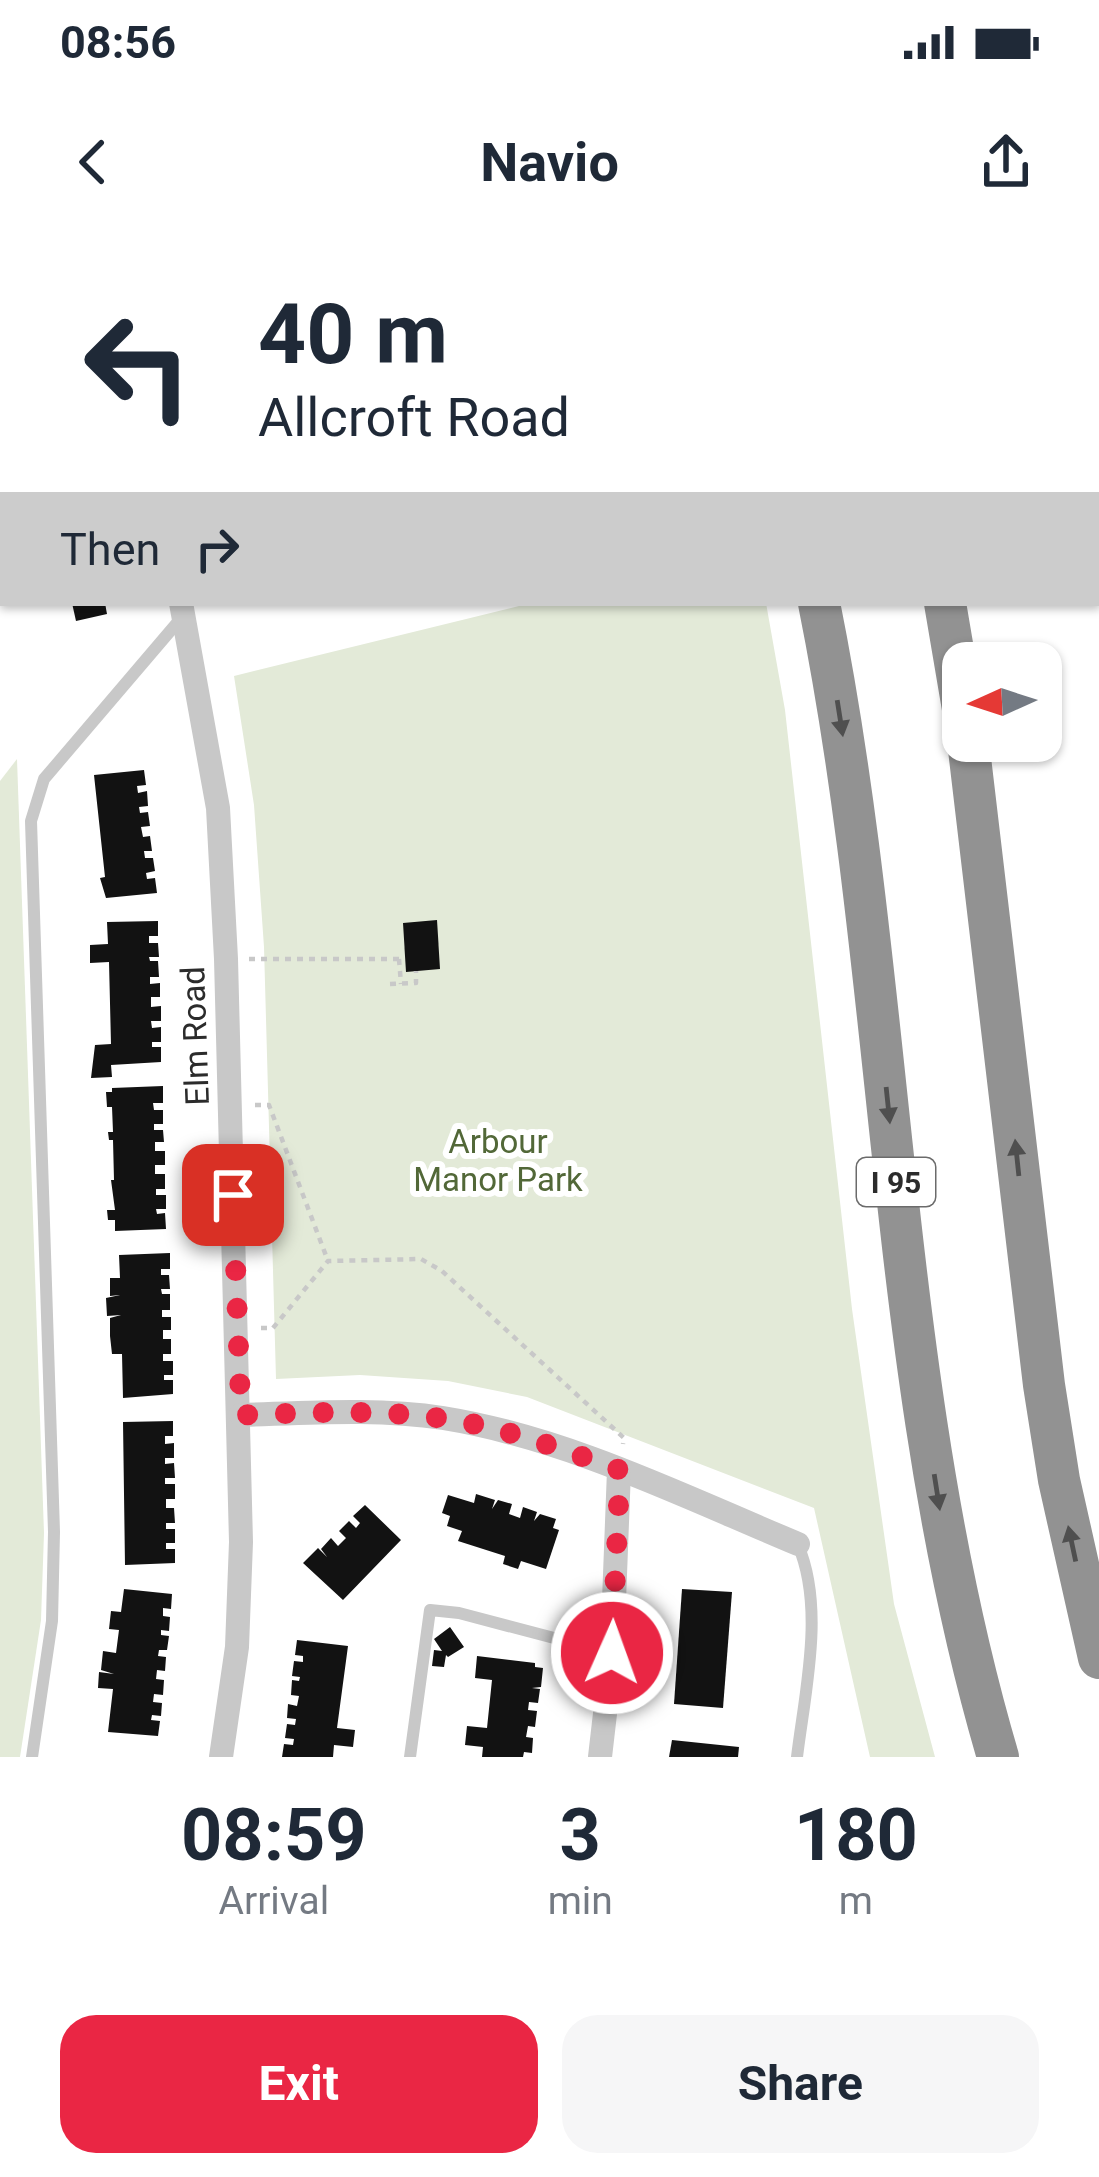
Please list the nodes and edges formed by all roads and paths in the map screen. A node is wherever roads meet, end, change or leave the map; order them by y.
1 (819, 606) edge
2 (946, 606) edge
3 (182, 609) edge
4 (952, 642) edge
5 (970, 762) edge
6 (226, 959) junction
7 (416, 971) dead end
8 (401, 983) junction
9 (390, 984) dead end
10 (230, 1105) junction
11 (328, 1261) junction
12 (238, 1330) junction
13 (241, 1415) junction
14 (620, 1470) junction
15 (798, 1544) joint
16 (612, 1653) junction
17 (1099, 1658) edge
18 (32, 1757) edge
19 (221, 1757) edge
20 (410, 1757) edge
21 (600, 1757) edge
22 (797, 1757) edge
23 (998, 1757) edge

1 -> 23 highway, I 95
2 - 4 highway
3 - 6 street, Elm Road
3 - 18 lane
17 -> 5 highway
6 - 8 path
6 - 10 street, Elm Road
7 - 8 path
8 - 9 path
10 - 11 path
10 - 12 street, Elm Road
11 - 12 path
11 - 14 path
12 - 13 street, Elm Road
13 - 14 street
13 - 19 street, Elm Road
14 - 15 street
14 - 16 street
15 - 22 lane
16 - 20 lane
16 - 21 street

